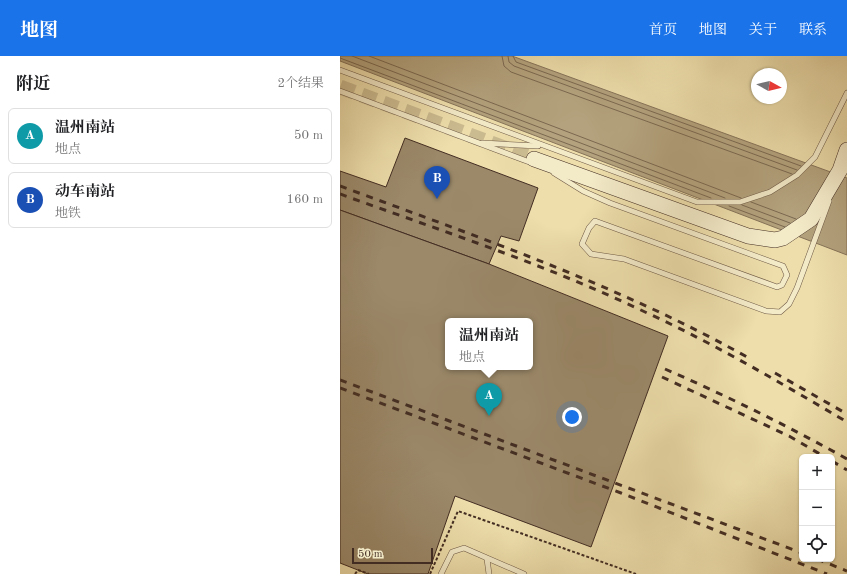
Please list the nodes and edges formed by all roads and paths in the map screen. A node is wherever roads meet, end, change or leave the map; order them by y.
1 (340, 70) edge
2 (340, 91) edge
3 (847, 93) edge
4 (463, 138) junction
5 (546, 147) junction
6 (847, 150) edge
7 (534, 159) tunnel mouth
8 (840, 170) junction
9 (487, 559) junction
10 (355, 574) edge
11 (369, 574) edge
12 (430, 574) edge
13 (441, 574) edge
14 (489, 574) edge
15 (524, 574) edge
16 (636, 574) edge

1 - 5 lane
2 - 4 lane
3 - 5 lane
4 - 5 lane
4 - 8 lane
6 - 8 street
7 - 8 street
9 - 13 lane
9 - 14 lane
9 - 15 lane
10 - 11 path
12 - 16 path

